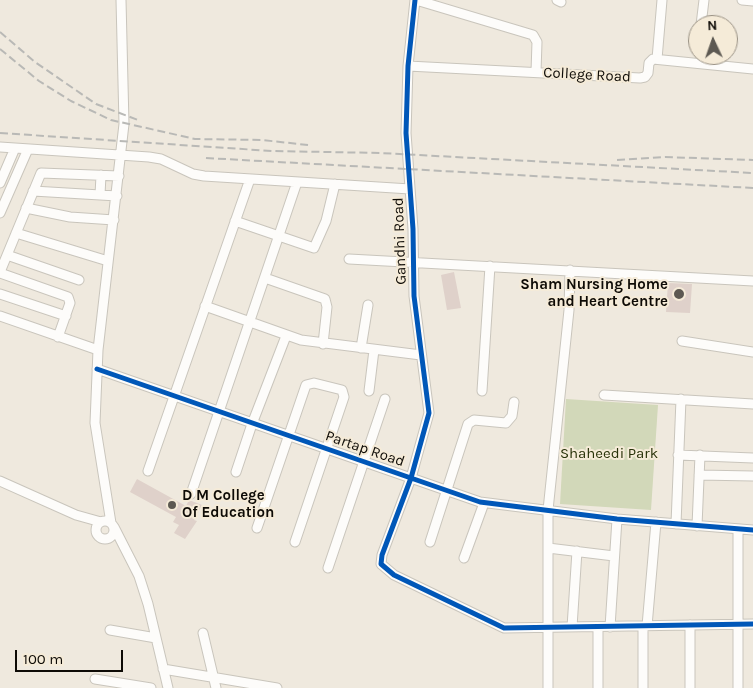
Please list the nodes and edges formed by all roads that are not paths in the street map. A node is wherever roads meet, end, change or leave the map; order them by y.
1 (121, 0) edge
2 (416, 0) edge
3 (662, 0) edge
4 (704, 0) edge
5 (742, 0) edge
6 (753, 1) edge
7 (702, 15) edge
8 (657, 59) junction
9 (688, 59) edge
10 (731, 65) edge
11 (408, 66) junction
12 (753, 69) edge
13 (536, 72) junction
14 (0, 147) edge
15 (15, 148) junction
16 (28, 149) junction
17 (122, 155) junction
18 (102, 175) junction
19 (119, 176) junction
20 (250, 179) junction
21 (297, 182) junction
22 (0, 183) edge
23 (335, 184) junction
24 (410, 189) junction
25 (33, 191) junction
26 (100, 195) junction
27 (117, 196) junction
28 (26, 208) junction
29 (0, 213) edge
30 (114, 220) junction
31 (235, 221) junction
32 (16, 233) junction
33 (280, 236) junction
34 (7, 255) junction
35 (349, 259) dead end
36 (108, 262) junction
37 (414, 262) junction
38 (490, 266) junction
39 (570, 270) junction
40 (0, 273) edge
41 (265, 278) junction
42 (79, 280) dead end
43 (753, 281) edge
44 (0, 294) edge
45 (368, 305) dead end
46 (205, 306) junction
47 (0, 316) edge
48 (66, 316) junction
49 (250, 321) junction
50 (286, 336) junction
51 (58, 337) junction
52 (682, 341) dead end
53 (323, 344) junction
54 (361, 348) junction
55 (98, 350) junction
56 (374, 350) junction
57 (753, 352) edge
58 (421, 355) junction
59 (97, 369) junction
60 (369, 391) dead end
61 (482, 391) dead end
62 (604, 396) dead end
63 (175, 397) junction
64 (385, 399) dead end
65 (681, 399) junction
66 (514, 402) dead end
67 (753, 404) edge
68 (218, 413) junction
69 (252, 424) junction
70 (289, 436) junction
71 (327, 450) junction
72 (678, 454) junction
73 (700, 455) junction
74 (753, 458) edge
75 (364, 462) junction
76 (148, 471) dead end
77 (236, 472) dead end
78 (699, 475) junction
79 (753, 476) edge
80 (411, 478) junction
81 (0, 481) edge
82 (447, 492) junction
83 (191, 494) dead end
84 (484, 503) junction
85 (548, 510) junction
86 (76, 515) junction
87 (617, 519) junction
88 (656, 522) junction
89 (109, 524) junction
90 (676, 524) junction
91 (697, 526) junction
92 (257, 528) dead end
93 (738, 529) junction
94 (753, 530) edge
95 (99, 537) junction
96 (295, 542) dead end
97 (430, 542) dead end
98 (548, 548) junction
99 (577, 551) junction
100 (125, 554) junction
101 (614, 556) junction
102 (464, 558) dead end
103 (328, 568) dead end
104 (739, 624) junction
105 (753, 624) edge
106 (690, 625) junction
107 (645, 626) junction
108 (572, 627) junction
109 (598, 627) junction
110 (610, 627) junction
111 (548, 628) junction
112 (110, 630) dead end
113 (203, 633) dead end
114 (156, 638) junction
115 (163, 669) junction
116 (213, 678) junction
117 (96, 679) dead end
118 (261, 687) edge
119 (151, 688) edge
120 (168, 688) edge
121 (216, 688) edge
122 (277, 688) edge
123 (548, 688) edge
124 (598, 688) edge
125 (643, 688) edge
126 (690, 688) edge
127 (738, 688) edge

1 - 17 street
2 - 11 street, Gandhi Road
2 - 13 street
3 - 8 street
4 - 7 street
5 - 6 street
8 - 9 street
8 - 13 street, College Road
10 - 12 street
11 - 13 street, College Road
11 - 24 street, Gandhi Road
14 - 15 street
15 - 16 street
15 - 22 street
16 - 17 street
16 - 29 street
17 - 19 street
17 - 20 street
18 - 19 street
18 - 25 street
18 - 26 street
19 - 27 street
20 - 21 street
20 - 31 street
21 - 23 street
21 - 33 street
23 - 24 street
23 - 33 street
24 - 37 street, Gandhi Road
25 - 26 street
25 - 28 street
26 - 27 street
27 - 30 street
28 - 30 street
28 - 32 street
30 - 36 street
31 - 33 street
31 - 46 street
32 - 34 street
32 - 36 street
33 - 41 street
34 - 40 street
34 - 42 street
35 - 37 street
36 - 55 street
37 - 38 street
37 - 58 street, Gandhi Road
38 - 39 street
38 - 61 street
39 - 43 street
39 - 85 street
40 - 48 street
41 - 49 street
41 - 53 street
44 - 48 street
45 - 54 street
46 - 49 street
46 - 63 street
47 - 51 street
48 - 51 street
49 - 50 street
49 - 68 street
50 - 53 street
50 - 69 street
51 - 55 street
52 - 57 street
53 - 54 street
54 - 56 street
55 - 59 street
56 - 58 street
56 - 60 street
58 - 80 street, Gandhi Road
59 - 63 street, Partap Road
59 - 89 street
62 - 65 street
63 - 68 street, Partap Road
63 - 76 street
64 - 75 street
65 - 67 street
65 - 72 street
66 - 82 street
68 - 69 street, Partap Road
68 - 83 street
69 - 70 street, Partap Road
69 - 77 street
70 - 71 street, Partap Road
70 - 71 street
70 - 92 street
71 - 75 street, Partap Road
71 - 96 street
72 - 73 street
72 - 90 street
73 - 74 street
73 - 78 street
75 - 80 street, Partap Road
75 - 103 street
78 - 79 street
78 - 91 street
80 - 82 street, Partap Road
80 - 111 street, Gandhi Road
81 - 86 street
82 - 84 street, Partap Road
82 - 97 street
84 - 85 street, Partap Road
84 - 102 street
85 - 87 street, Partap Road
85 - 98 street
86 - 89 street
86 - 95 street
87 - 88 street, Partap Road
87 - 101 street
88 - 90 street, Partap Road
88 - 107 street
89 - 95 street
89 - 95 street
89 - 100 street
90 - 91 street, Partap Road
91 - 93 street, Partap Road
93 - 94 street, Partap Road
93 - 104 street
95 - 100 street
98 - 99 street
98 - 111 street
99 - 101 street
99 - 108 street
100 - 114 street
101 - 110 street
104 - 105 street
104 - 106 street
104 - 127 street
106 - 107 street
106 - 126 street
107 - 110 street
107 - 125 street
108 - 109 street
108 - 111 street
109 - 110 street
109 - 124 street
111 - 123 street
112 - 114 street
113 - 116 street
114 - 115 street
115 - 116 street
115 - 120 street
116 - 118 street
116 - 121 street
117 - 119 street
118 - 122 street

